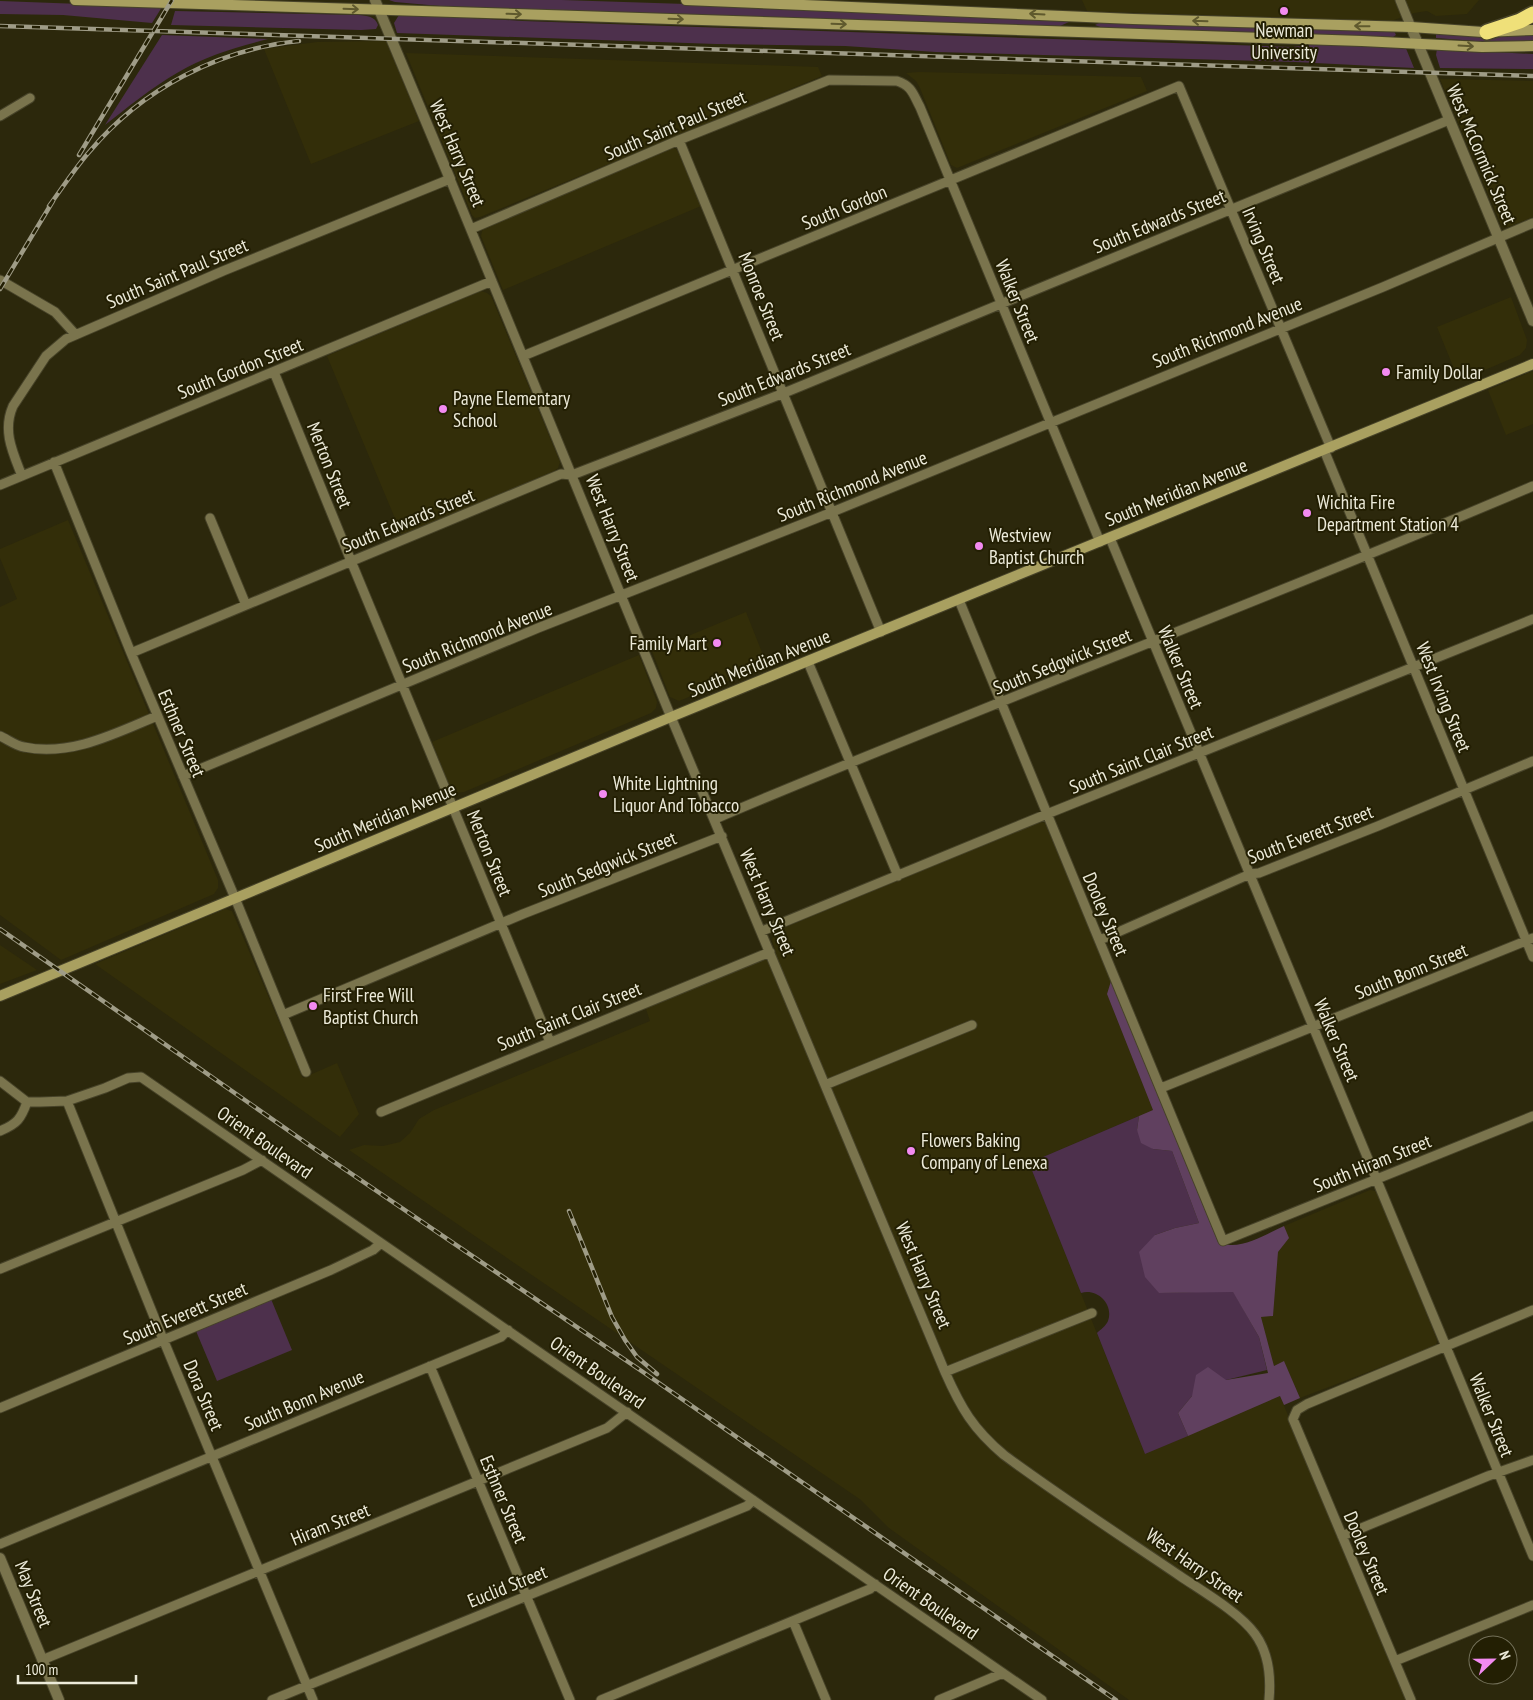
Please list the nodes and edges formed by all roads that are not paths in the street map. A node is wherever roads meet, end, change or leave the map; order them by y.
1 (75, 0) edge
2 (375, 0) edge
3 (686, 0) edge
4 (1400, 0) edge
5 (380, 10) junction
6 (1533, 14) edge
7 (1411, 27) junction
8 (1533, 30) edge
9 (1487, 32) junction
10 (1417, 44) junction
11 (1533, 46) edge
12 (897, 81) joint
13 (1177, 87) joint
14 (30, 98) dead end
15 (0, 116) edge
16 (1449, 120) junction
17 (679, 140) junction
18 (450, 179) junction
19 (951, 180) junction
20 (1232, 209) junction
21 (1533, 223) edge
22 (471, 229) junction
23 (1498, 238) junction
24 (733, 270) junction
25 (0, 280) edge
26 (492, 281) junction
27 (1002, 303) junction
28 (1533, 321) edge
29 (1281, 328) junction
30 (75, 334) junction
31 (523, 356) junction
32 (1533, 364) edge
33 (274, 372) junction
34 (784, 393) junction
35 (1051, 422) junction
36 (1327, 449) junction
37 (54, 462) junction
38 (572, 475) junction
39 (22, 476) junction
40 (0, 485) edge
41 (1533, 486) edge
42 (832, 512) junction
43 (210, 518) dead end
44 (1110, 538) junction
45 (1100, 542) junction
46 (1367, 554) junction
47 (351, 561) junction
48 (622, 596) junction
49 (959, 600) junction
50 (246, 605) junction
51 (1533, 618) edge
52 (881, 632) junction
53 (1153, 642) junction
54 (131, 654) junction
55 (808, 662) junction
56 (1414, 667) junction
57 (402, 685) junction
58 (1001, 703) junction
59 (157, 716) junction
60 (672, 717) junction
61 (0, 736) edge
62 (1199, 752) junction
63 (1533, 761) edge
64 (850, 762) junction
65 (183, 776) junction
66 (1465, 790) junction
67 (453, 808) junction
68 (1047, 814) junction
69 (714, 819) junction
70 (722, 836) junction
71 (1250, 874) junction
72 (898, 876) junction
73 (235, 898) junction
74 (501, 924) junction
75 (762, 931) junction
76 (1100, 940) junction
77 (1530, 940) edge
78 (770, 952) junction
79 (1533, 957) edge
80 (0, 996) edge
81 (283, 1015) junction
82 (972, 1025) dead end
83 (1314, 1028) junction
84 (550, 1042) junction
85 (306, 1072) dead end
86 (0, 1081) edge
87 (826, 1085) junction
88 (1161, 1088) junction
89 (67, 1101) junction
90 (27, 1102) junction
91 (381, 1112) dead end
92 (1533, 1116) edge
93 (0, 1131) edge
94 (262, 1160) junction
95 (1377, 1179) junction
96 (116, 1222) junction
97 (1223, 1241) joint
98 (381, 1243) junction
99 (0, 1270) edge
100 (1533, 1310) edge
101 (1092, 1313) dead end
102 (508, 1330) junction
103 (164, 1340) junction
104 (1446, 1346) junction
105 (430, 1366) junction
106 (945, 1372) junction
107 (0, 1408) edge
108 (627, 1412) junction
109 (212, 1456) junction
110 (1533, 1460) edge
111 (1498, 1472) junction
112 (478, 1481) junction
113 (753, 1500) junction
114 (1342, 1536) junction
115 (0, 1544) edge
116 (1533, 1556) edge
117 (0, 1558) edge
118 (260, 1571) junction
119 (875, 1584) junction
120 (527, 1596) junction
121 (1533, 1605) edge
122 (793, 1621) junction
123 (42, 1660) junction
124 (1395, 1660) junction
125 (1003, 1673) junction
126 (307, 1686) junction
127 (59, 1700) edge
128 (272, 1700) edge
129 (313, 1700) edge
130 (570, 1700) edge
131 (601, 1700) edge
132 (826, 1700) edge
133 (939, 1700) edge
134 (1042, 1700) edge
135 (1270, 1700) edge
136 (1411, 1700) edge

1 -> 5 main road
2 - 5 street, West Harry Street
7 -> 3 main road
4 - 7 street, West McCormick Street
5 -> 10 main road
5 - 18 street, West Harry Street
6 - 9 highway
7 - 9 main road
7 - 10 street, West McCormick Street
8 - 9 main road
10 -> 11 main road
10 - 16 street, West McCormick Street
12 - 17 street, South Saint Paul Street
12 - 19 street, Walker Street
13 - 19 street, South Gordon
13 - 20 street, Irving Street
14 - 15 street
16 - 20 street, South Edwards Street
16 - 23 street, West McCormick Street
17 - 22 street, South Saint Paul Street
17 - 24 street, Monroe Street
18 - 22 street, West Harry Street
18 - 30 street, South Saint Paul Street
19 - 24 street, South Gordon
19 - 27 street, Walker Street
20 - 27 street, South Edwards Street
20 - 29 street, Irving Street
21 - 23 street, South Richmond Avenue
22 - 26 street, West Harry Street
23 - 28 street, West McCormick Street
23 - 29 street, South Richmond Avenue
24 - 31 street, South Gordon
24 - 34 street, Monroe Street
25 - 30 street
26 - 31 street, West Harry Street
26 - 33 street, South Gordon Street
27 - 34 street, South Edwards Street
27 - 35 street, Walker Street
29 - 35 street, South Richmond Avenue
29 - 36 street, Irving Street
30 - 39 street, South Saint Paul Street
31 - 38 street, West Harry Street
32 - 36 main road, South Meridian Avenue
33 - 37 street, South Gordon Street
33 - 47 street, Merton Street
34 - 38 street, South Edwards Street
34 - 42 street, Monroe Street
35 - 42 street, South Richmond Avenue
35 - 45 street, Walker Street
36 - 44 main road, South Meridian Avenue
36 - 46 street, West Irving Street
37 - 39 street, South Gordon Street
37 - 54 street, Esthner Street
38 - 47 street, South Edwards Street
38 - 48 street, West Harry Street
39 - 40 street, South Gordon Street
41 - 46 street, South Sedgwick Street
42 - 48 street, South Richmond Avenue
42 - 52 street, Monroe Street
43 - 50 street
44 - 45 main road, South Meridian Avenue
44 - 53 street, Walker Street
45 - 49 main road, South Meridian Avenue
46 - 53 street, South Sedgwick Street
46 - 56 street, West Irving Street
47 - 50 street, South Edwards Street
47 - 57 street, Merton Street
48 - 57 street, South Richmond Avenue
48 - 60 street, West Harry Street
49 - 52 main road, South Meridian Avenue
49 - 58 street, Dooley Street
50 - 54 street, South Edwards Street
51 - 56 street, South Saint Clair Street
52 - 55 main road, South Meridian Avenue
53 - 58 street, South Sedgwick Street
53 - 62 street, Walker Street
54 - 59 street, Esthner Street
55 - 60 main road, South Meridian Avenue
55 - 64 street
56 - 62 street, South Saint Clair Street
56 - 66 street, West Irving Street
57 - 65 street, South Richmond Avenue
57 - 67 street, Merton Street
58 - 64 street, South Sedgwick Street
58 - 68 street, Dooley Street
59 - 61 street
59 - 65 street, Esthner Street
60 - 67 main road, South Meridian Avenue
60 - 69 street, West Harry Street
62 - 68 street, South Saint Clair Street
62 - 71 street, Walker Street
63 - 66 street, South Everett Street
64 - 69 street, South Sedgwick Street
64 - 72 street
65 - 73 street, Esthner Street
66 - 71 street, South Everett Street
66 - 77 street, West Irving Street
67 - 73 main road, South Meridian Avenue
67 - 74 street, Merton Street
68 - 72 street, South Saint Clair Street
68 - 76 street, Dooley Street
69 - 70 street, West Harry Street
70 - 74 street, South Sedgwick Street
70 - 75 street, West Harry Street
71 - 76 street, South Everett Street
71 - 83 street, Walker Street
72 - 75 street, South Saint Clair Street
73 - 80 main road, South Meridian Avenue
73 - 81 street, Esthner Street
74 - 81 street, South Sedgwick Street
74 - 84 street, Merton Street
75 - 78 street, West Harry Street
76 - 88 street, Dooley Street
77 - 79 street, West Irving Street
77 - 83 street, South Bonn Street
78 - 84 street, South Saint Clair Street
78 - 87 street, West Harry Street
81 - 85 street, Esthner Street
82 - 87 street
83 - 88 street, South Bonn Street
83 - 95 street, Walker Street
84 - 91 street, South Saint Clair Street
86 - 90 street
87 - 106 street, West Harry Street
88 - 97 street, Dooley Street
89 - 90 street
89 - 94 street, Orient Boulevard
89 - 96 street, Dora Street
90 - 93 street
92 - 95 street, South Hiram Street
94 - 96 street
94 - 98 street, Orient Boulevard
95 - 97 street, South Hiram Street
95 - 104 street, Walker Street
96 - 99 street
96 - 103 street, Dora Street
98 - 102 street, Orient Boulevard
98 - 103 street, South Everett Street
100 - 104 street
101 - 106 street
102 - 105 street, South Bonn Avenue
102 - 108 street, Orient Boulevard
103 - 107 street, South Everett Street
103 - 109 street, Dora Street
104 - 111 street, Walker Street
104 - 114 street, Dooley Street
105 - 109 street, South Bonn Avenue
105 - 112 street, Esthner Street
106 - 135 street, West Harry Street
108 - 112 street, Hiram Street
108 - 113 street, Orient Boulevard
109 - 115 street, South Bonn Avenue
109 - 118 street, Dora Street
110 - 111 street
111 - 114 street
111 - 116 street, Walker Street
112 - 118 street, Hiram Street
112 - 120 street, Esthner Street
113 - 119 street, Orient Boulevard
113 - 120 street, Euclid Street
114 - 124 street, Dooley Street
117 - 123 street, May Street
118 - 123 street, Hiram Street
118 - 126 street, Dora Street
119 - 122 street
119 - 125 street, Orient Boulevard
120 - 126 street, Euclid Street
120 - 130 street, Esthner Street
121 - 124 street
122 - 131 street
122 - 132 street
123 - 127 street, May Street
124 - 136 street, Dooley Street
125 - 133 street
125 - 134 street, Orient Boulevard
126 - 128 street, Euclid Street
126 - 129 street, Dora Street

